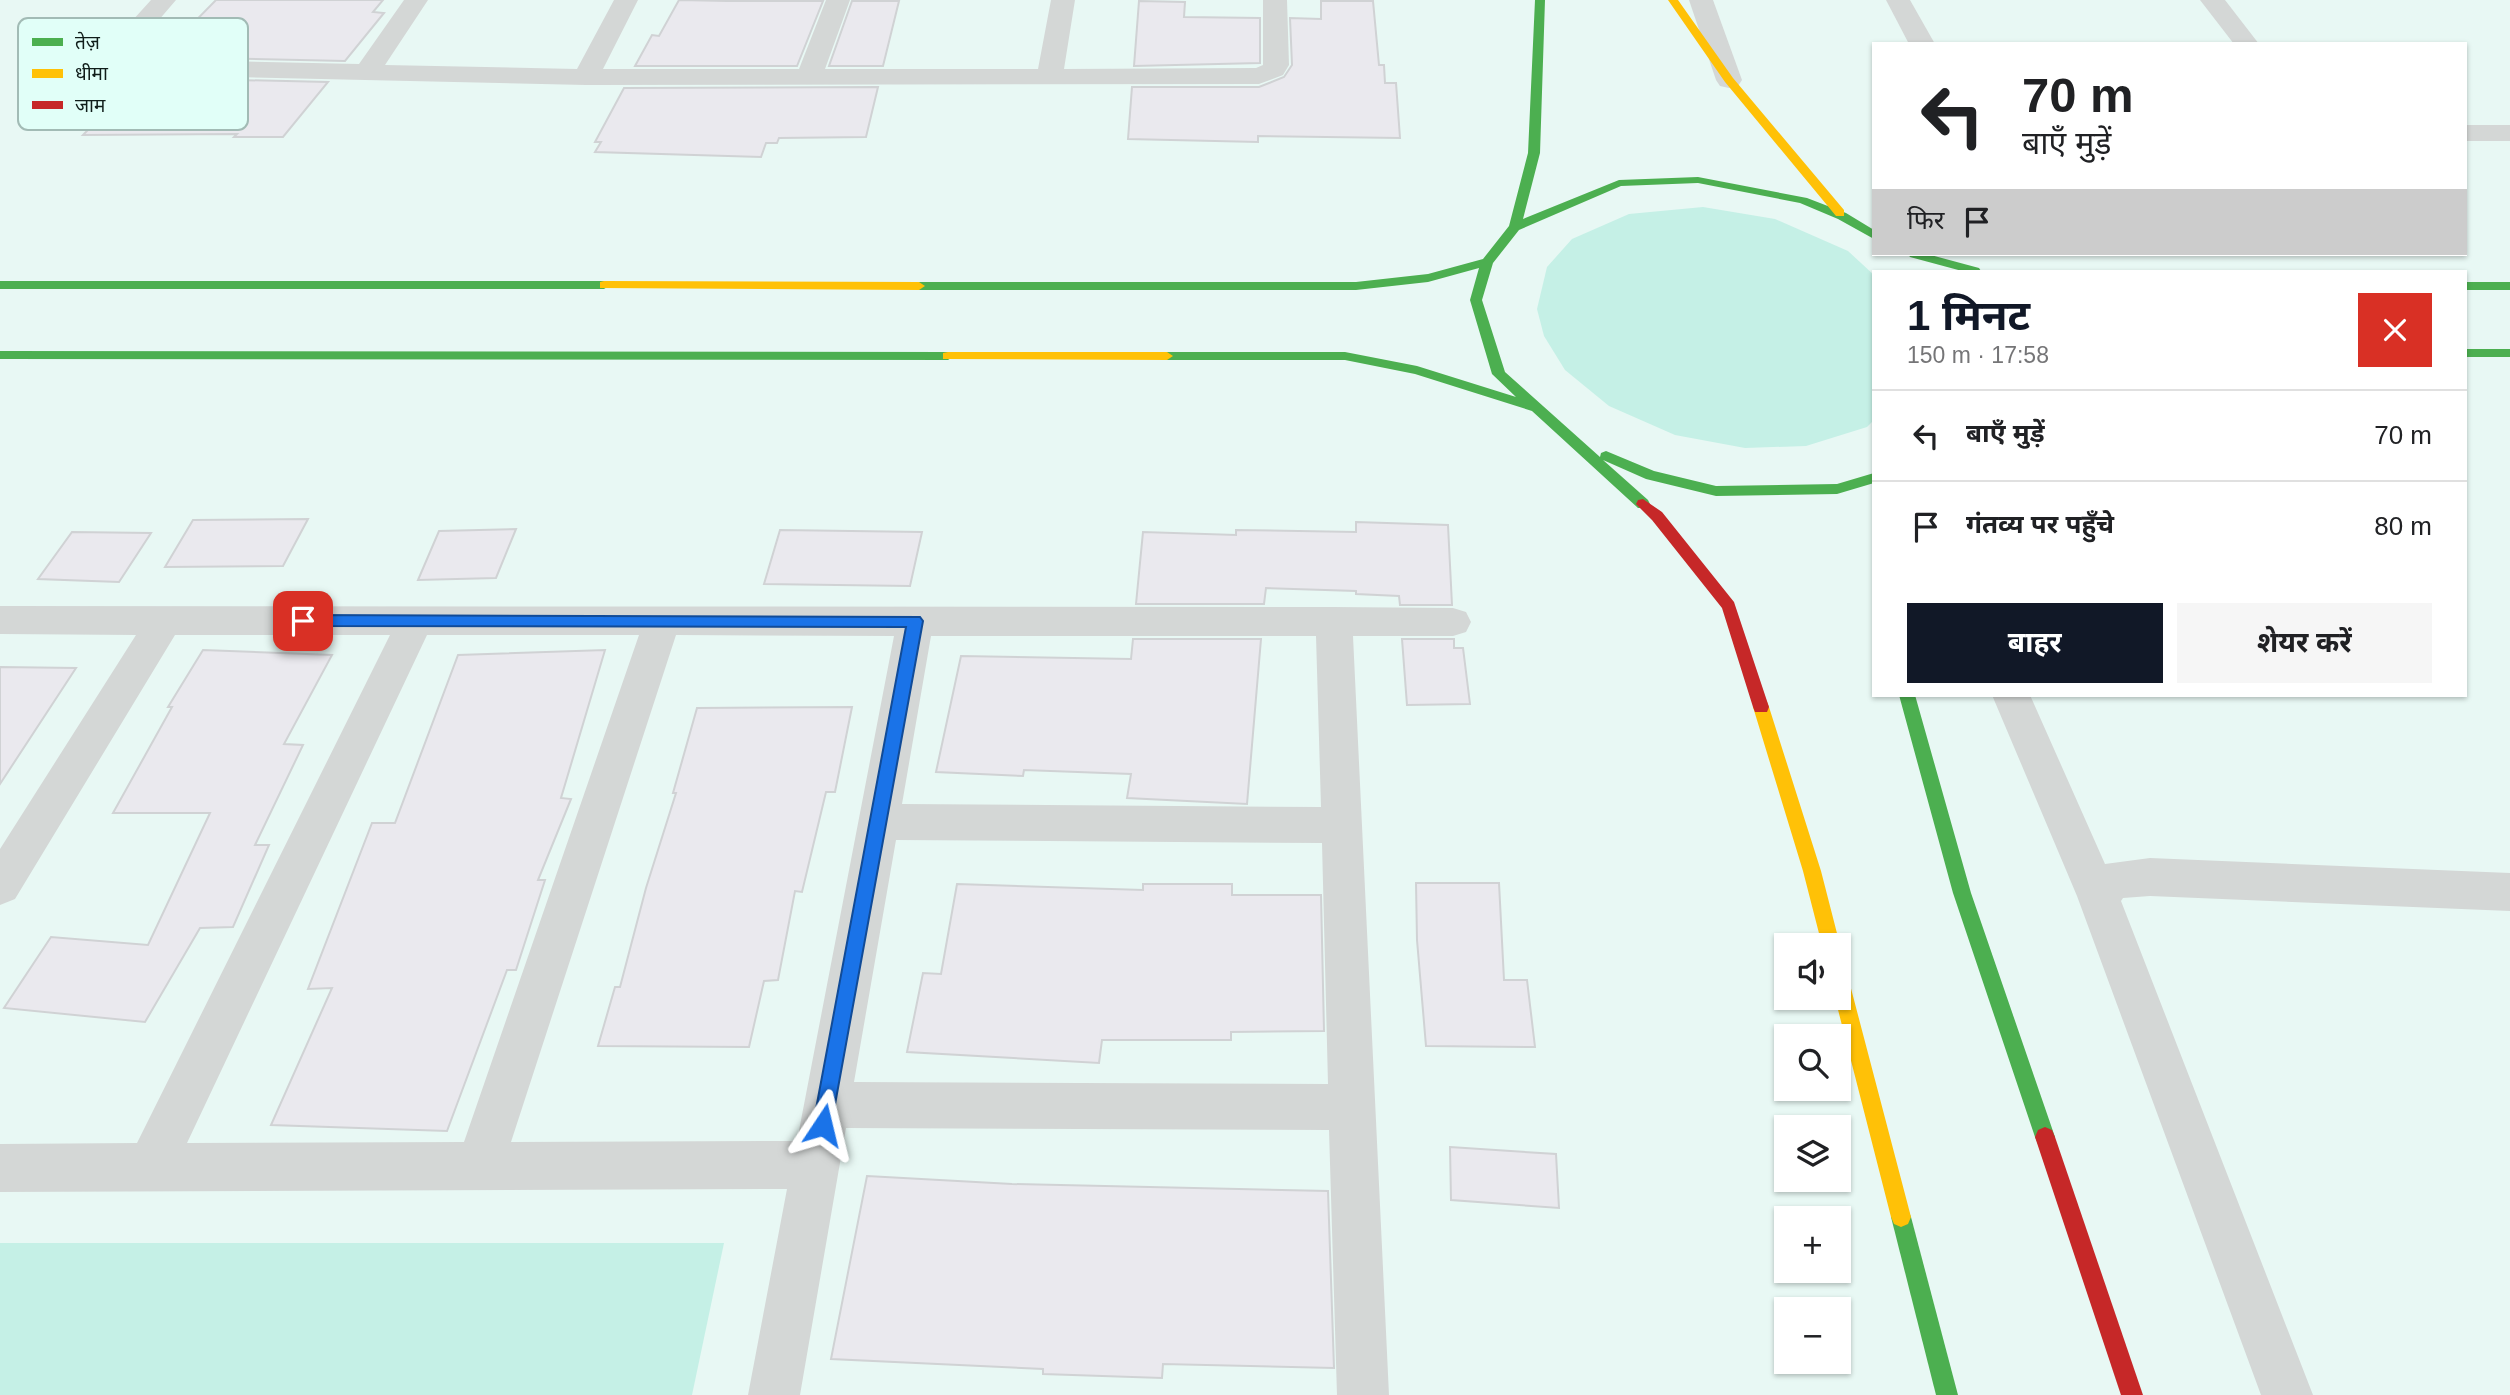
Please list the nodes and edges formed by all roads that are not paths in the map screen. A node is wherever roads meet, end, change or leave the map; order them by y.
1 (164, 0) edge
2 (416, 0) edge
3 (626, 0) edge
4 (838, 0) edge
5 (1063, 0) edge
6 (1275, 0) edge
7 (1540, 0) edge
8 (1673, 0) edge
9 (1701, 0) edge
10 (1898, 0) edge
11 (2212, 0) edge
12 (148, 18) edge
13 (1921, 42) edge
14 (2245, 42) edge
15 (248, 68) edge
16 (369, 70) junction
17 (1050, 76) junction
18 (586, 77) junction
19 (809, 77) junction
20 (1728, 80) junction
21 (2467, 133) edge
22 (2510, 133) edge
23 (1842, 216) junction
24 (1515, 227) junction
25 (1872, 234) edge
26 (1904, 256) edge
27 (1921, 256) edge
28 (1487, 262) junction
29 (1916, 270) edge
30 (1971, 270) edge
31 (0, 285) edge
32 (2467, 286) edge
33 (2510, 286) edge
34 (2467, 353) edge
35 (2510, 353) edge
36 (0, 355) edge
37 (1540, 409) junction
38 (1579, 444) junction
39 (1872, 479) edge
40 (0, 620) edge
41 (164, 621) junction
42 (415, 621) junction
43 (662, 621) junction
44 (915, 621) junction
45 (1334, 621) junction
46 (1453, 622) dead end
47 (1908, 697) edge
48 (2012, 697) edge
49 (879, 822) junction
50 (1342, 825) junction
51 (0, 886) edge
52 (2510, 892) edge
53 (2098, 896) junction
54 (1828, 933) edge
55 (1848, 1010) edge
56 (827, 1105) junction
57 (1352, 1107) junction
58 (816, 1165) junction
59 (480, 1167) junction
60 (0, 1168) edge
61 (150, 1168) junction
62 (774, 1395) edge
63 (1363, 1395) edge
64 (1947, 1395) edge
65 (2132, 1395) edge
66 (2287, 1395) edge

1 - 12 street
2 - 16 street
3 - 18 street
4 - 19 street
5 - 17 street
6 - 17 street
7 - 24 street
8 - 20 street
9 - 20 street
10 - 13 street
11 - 14 street
15 - 16 street
16 - 18 street
17 - 19 street
18 - 19 street
20 - 23 street
21 - 22 street
23 - 24 street
23 - 25 street
24 - 28 street
26 - 29 street
27 - 30 street
28 - 31 street
28 - 37 street
32 - 33 street
34 - 35 street
36 - 37 street
37 - 38 street
38 - 39 street
38 - 54 street
40 - 41 street
41 - 42 street
41 - 51 street
42 - 43 street
42 - 61 street
43 - 44 street
43 - 59 street
44 - 45 street
44 - 49 street
45 - 46 street
45 - 50 street
47 - 65 street
48 - 53 street
49 - 50 street
49 - 56 street
50 - 57 street
52 - 53 street
53 - 66 street
55 - 64 street
56 - 57 street
56 - 58 street
57 - 63 street
58 - 59 street
58 - 62 street
59 - 61 street
60 - 61 street

